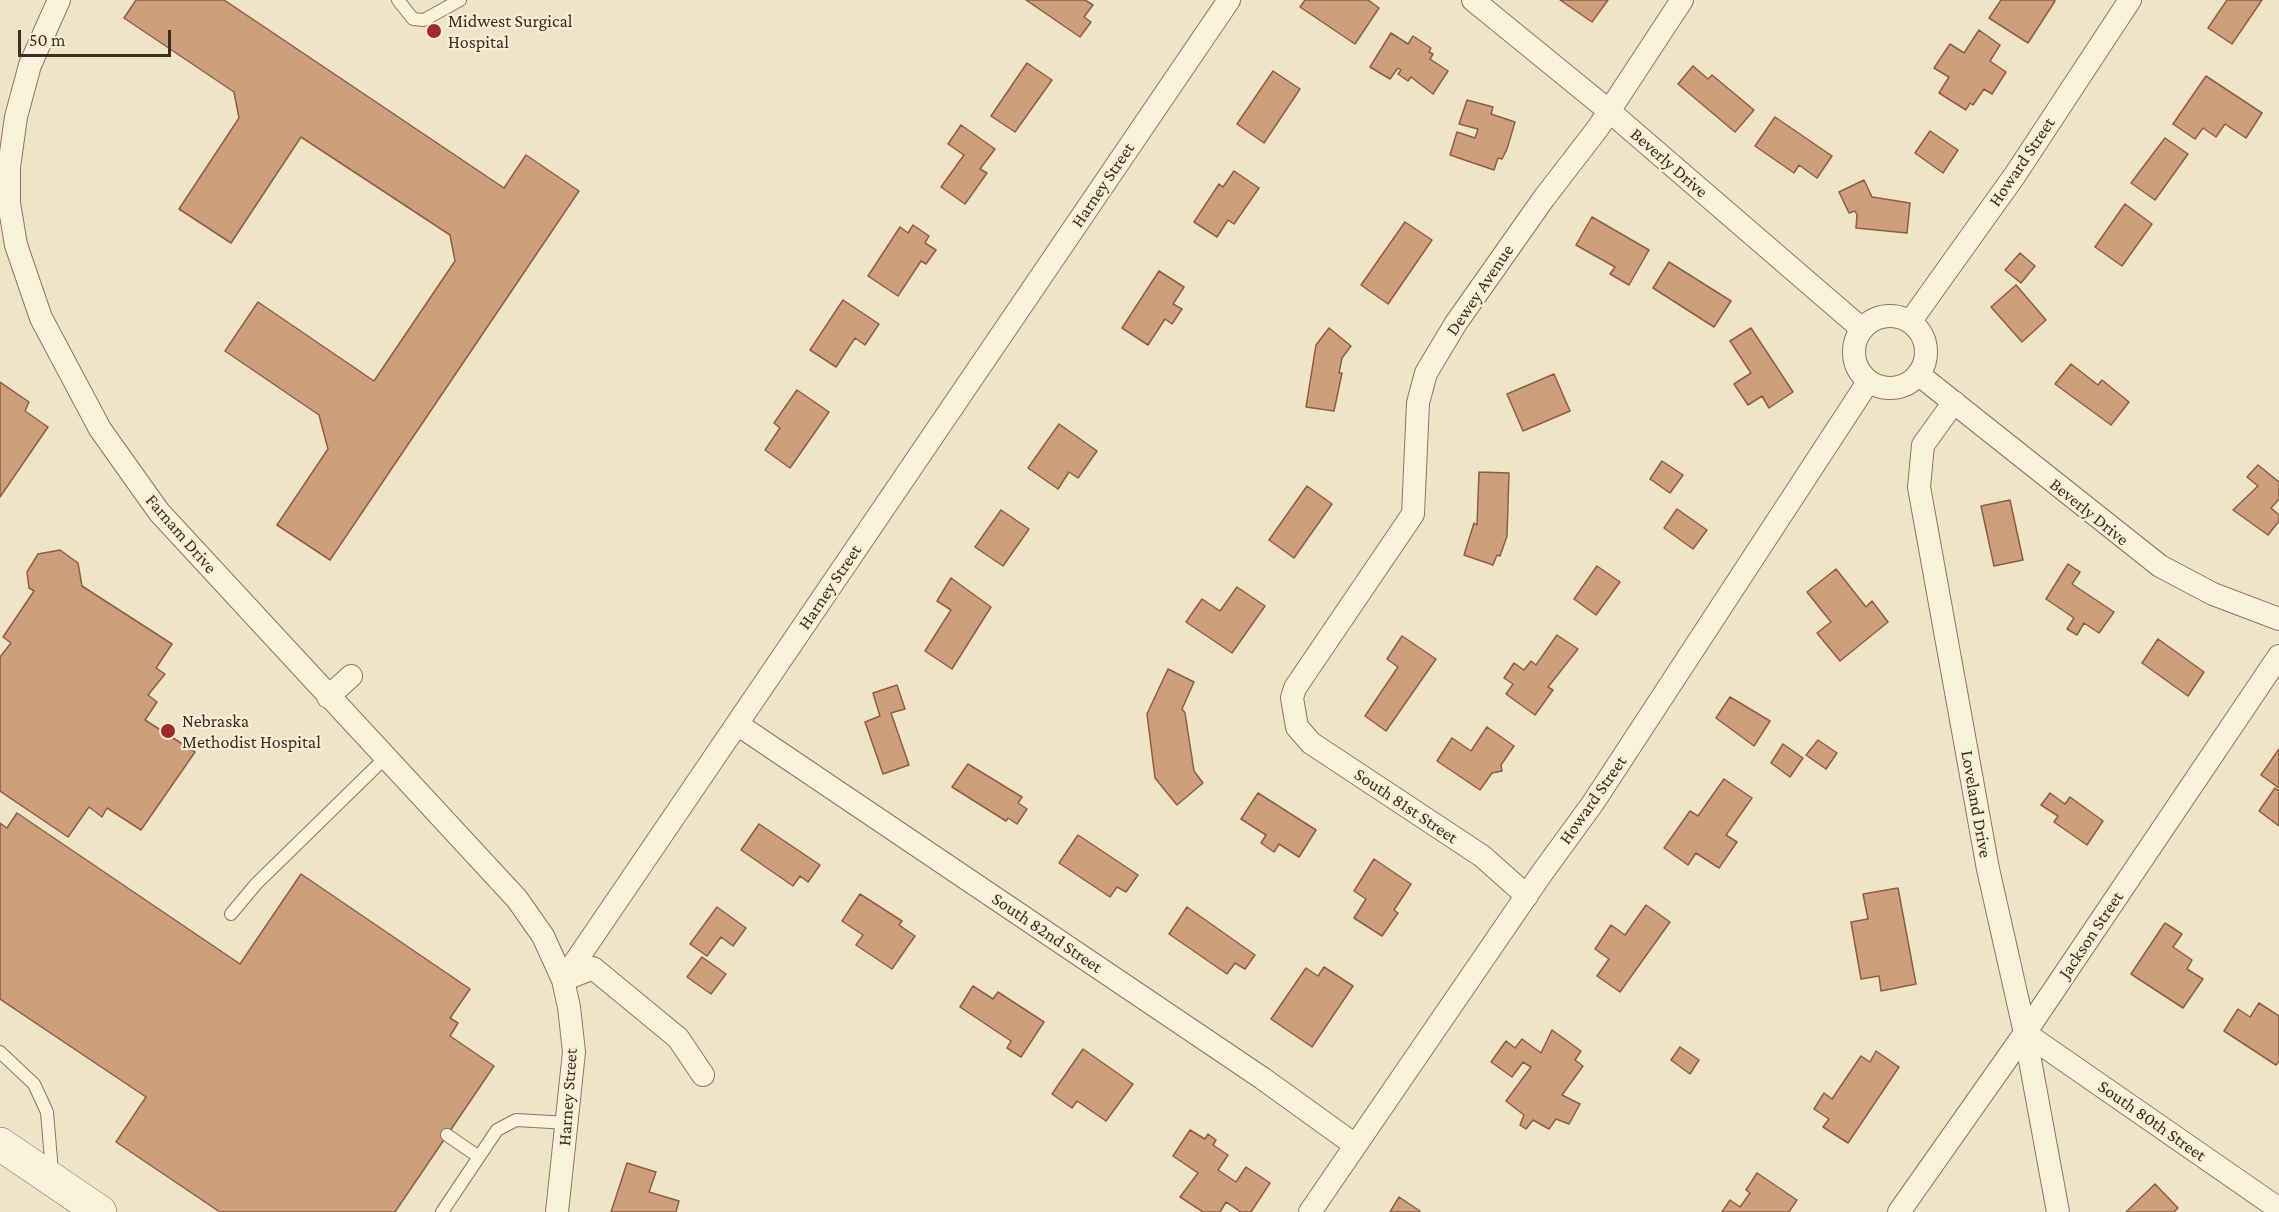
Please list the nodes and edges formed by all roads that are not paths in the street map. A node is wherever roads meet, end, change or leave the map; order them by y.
1 (59, 0) edge
2 (398, 0) edge
3 (460, 0) edge
4 (1229, 0) edge
5 (1473, 0) edge
6 (1682, 0) edge
7 (2130, 0) edge
8 (1608, 110) junction
9 (1911, 322) junction
10 (1862, 329) junction
11 (1918, 374) junction
12 (1869, 382) junction
13 (1954, 402) junction
14 (2279, 619) edge
15 (2279, 656) edge
16 (351, 676) dead end
17 (328, 697) junction
18 (1293, 712) joint
19 (737, 724) junction
20 (385, 758) junction
21 (1527, 896) junction
22 (231, 914) dead end
23 (563, 980) junction
24 (2025, 1033) junction
25 (0, 1053) edge
26 (703, 1075) dead end
27 (568, 1122) junction
28 (447, 1135) dead end
29 (0, 1144) edge
30 (1355, 1144) junction
31 (479, 1157) junction
32 (52, 1180) junction
33 (2279, 1209) edge
34 (100, 1212) edge
35 (442, 1212) edge
36 (557, 1212) edge
37 (1310, 1212) edge
38 (1899, 1212) edge
39 (2058, 1212) edge

1 - 17 street, Farnam Drive
2 - 3 lane
4 - 19 street, Harney Street
5 - 8 street, Beverly Drive
6 - 8 street, Dewey Avenue
7 - 9 street, Howard Street
8 - 10 street, Beverly Drive
8 - 18 street, Dewey Avenue
9 - 10 street
9 - 11 street
10 - 12 street
11 - 12 street
11 - 13 street, Beverly Drive
12 - 21 street, Howard Street
13 - 14 street, Beverly Drive
13 - 24 street, Loveland Drive
15 - 24 street, Jackson Street
16 - 17 street
17 - 20 street, Farnam Drive
18 - 21 street, South 81st Street
19 - 23 street, Harney Street
19 - 30 street, South 82nd Street
20 - 22 lane
20 - 23 street, Farnam Drive
21 - 30 street, Howard Street
23 - 26 street
23 - 27 street, Harney Street
24 - 33 street, South 80th Street
24 - 38 street, Jackson Street
24 - 39 street, Loveland Drive
25 - 32 lane
27 - 31 lane
27 - 36 street, Harney Street
28 - 31 lane
29 - 32 main road
30 - 37 street, Howard Street
31 - 35 lane
32 - 34 main road

